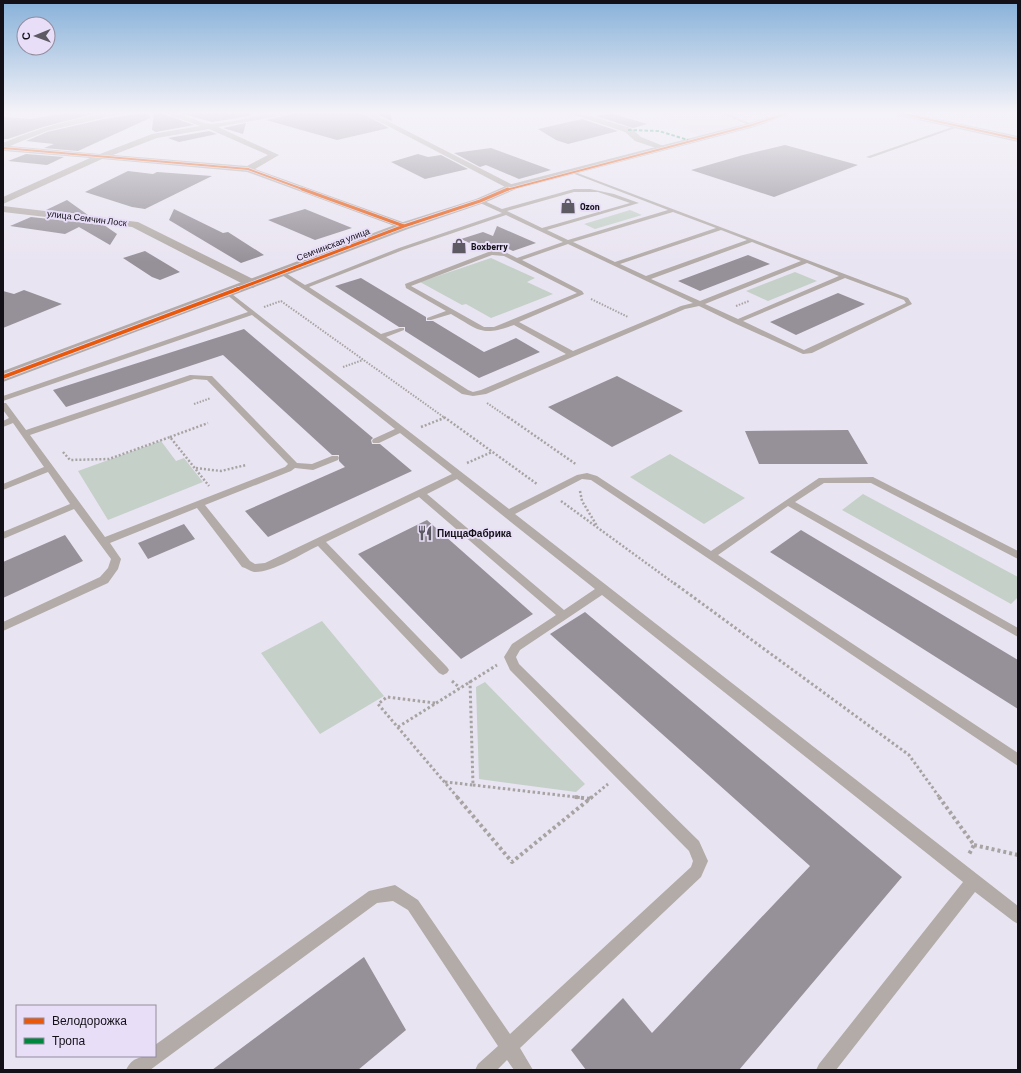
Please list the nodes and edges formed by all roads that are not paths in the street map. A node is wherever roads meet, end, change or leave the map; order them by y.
1 (88, 162) edge
2 (162, 162) edge
3 (262, 162) edge
4 (463, 162) edge
5 (609, 162) edge
6 (248, 169) junction
7 (574, 172) junction
8 (512, 187) junction
9 (480, 200) junction
10 (648, 200) junction
11 (3, 201) edge
12 (636, 203) junction
13 (3, 209) edge
14 (674, 210) junction
15 (505, 212) junction
16 (404, 226) junction
17 (722, 228) junction
18 (542, 230) junction
19 (752, 240) junction
20 (568, 242) junction
21 (517, 260) junction
22 (807, 261) junction
23 (614, 264) junction
24 (282, 273) junction
25 (844, 276) junction
26 (645, 279) junction
27 (253, 284) junction
28 (304, 287) junction
29 (228, 293) junction
30 (699, 304) junction
31 (452, 311) junction
32 (251, 312) junction
33 (430, 319) dead end
34 (514, 322) junction
35 (736, 322) junction
36 (402, 329) dead end
37 (381, 337) junction
38 (572, 354) junction
39 (3, 377) edge
40 (3, 399) edge
41 (3, 405) edge
42 (14, 420) junction
43 (3, 424) edge
44 (403, 432) junction
45 (24, 434) junction
46 (376, 441) dead end
47 (336, 458) dead end
48 (293, 466) junction
49 (50, 468) junction
50 (455, 473) junction
51 (3, 487) edge
52 (420, 493) junction
53 (788, 502) junction
54 (199, 504) junction
55 (76, 505) junction
56 (508, 514) junction
57 (3, 536) edge
58 (320, 541) junction
59 (103, 542) junction
60 (1018, 555) edge
61 (710, 556) junction
62 (602, 589) junction
63 (563, 615) junction
64 (3, 627) edge
65 (1018, 633) edge
66 (442, 670) dead end
67 (1018, 760) edge
68 (974, 882) junction
69 (1018, 916) edge
70 (508, 1047) junction
71 (156, 1055) edge
72 (154, 1057) edge
73 (135, 1070) edge
74 (484, 1070) edge
75 (524, 1070) edge
76 (825, 1070) edge

1 - 11 street
2 - 6 street
3 - 6 street
4 - 8 street
5 - 7 street, Семчинская улица
6 - 16 street
7 - 8 street, Семчинская улица
7 - 10 lane
8 - 9 street, Семчинская улица
9 - 15 lane
9 - 16 street, Семчинская улица
10 - 12 lane
10 - 14 lane
12 - 15 lane
12 - 18 lane
13 - 27 street, улица Семчин Лоск
14 - 17 lane
14 - 20 lane
15 - 18 lane
15 - 28 lane
16 - 24 street, Семчинская улица
17 - 19 lane
17 - 23 lane
18 - 20 lane
19 - 22 lane
19 - 26 lane
20 - 21 lane
20 - 23 lane
21 - 31 lane
21 - 34 lane
22 - 25 lane
22 - 30 lane
23 - 26 lane
24 - 27 street, Семчинская улица
24 - 28 lane
25 - 35 lane
25 - 35 lane
26 - 30 lane
27 - 29 street, Семчинская улица
28 - 37 lane
29 - 32 lane
29 - 39 street, Семчинская улица
30 - 35 lane
30 - 38 lane
31 - 33 lane
31 - 34 lane
32 - 40 lane
32 - 44 lane
34 - 38 lane
36 - 37 lane
37 - 38 lane
41 - 42 lane
42 - 43 lane
42 - 45 lane
44 - 46 lane
44 - 50 lane
45 - 48 lane
45 - 49 lane
47 - 48 lane
48 - 54 lane
49 - 51 lane
49 - 55 lane
50 - 52 lane
50 - 56 lane
52 - 58 lane
52 - 63 lane
53 - 60 lane
53 - 61 lane
53 - 65 lane
54 - 58 lane
54 - 59 lane
55 - 57 lane
55 - 59 lane
56 - 61 lane
56 - 62 lane
58 - 66 lane
59 - 64 lane
61 - 67 lane
62 - 63 lane
62 - 68 lane
63 - 70 lane
68 - 69 lane
68 - 76 lane
70 - 71 lane
70 - 74 lane
70 - 75 lane
72 - 73 lane

